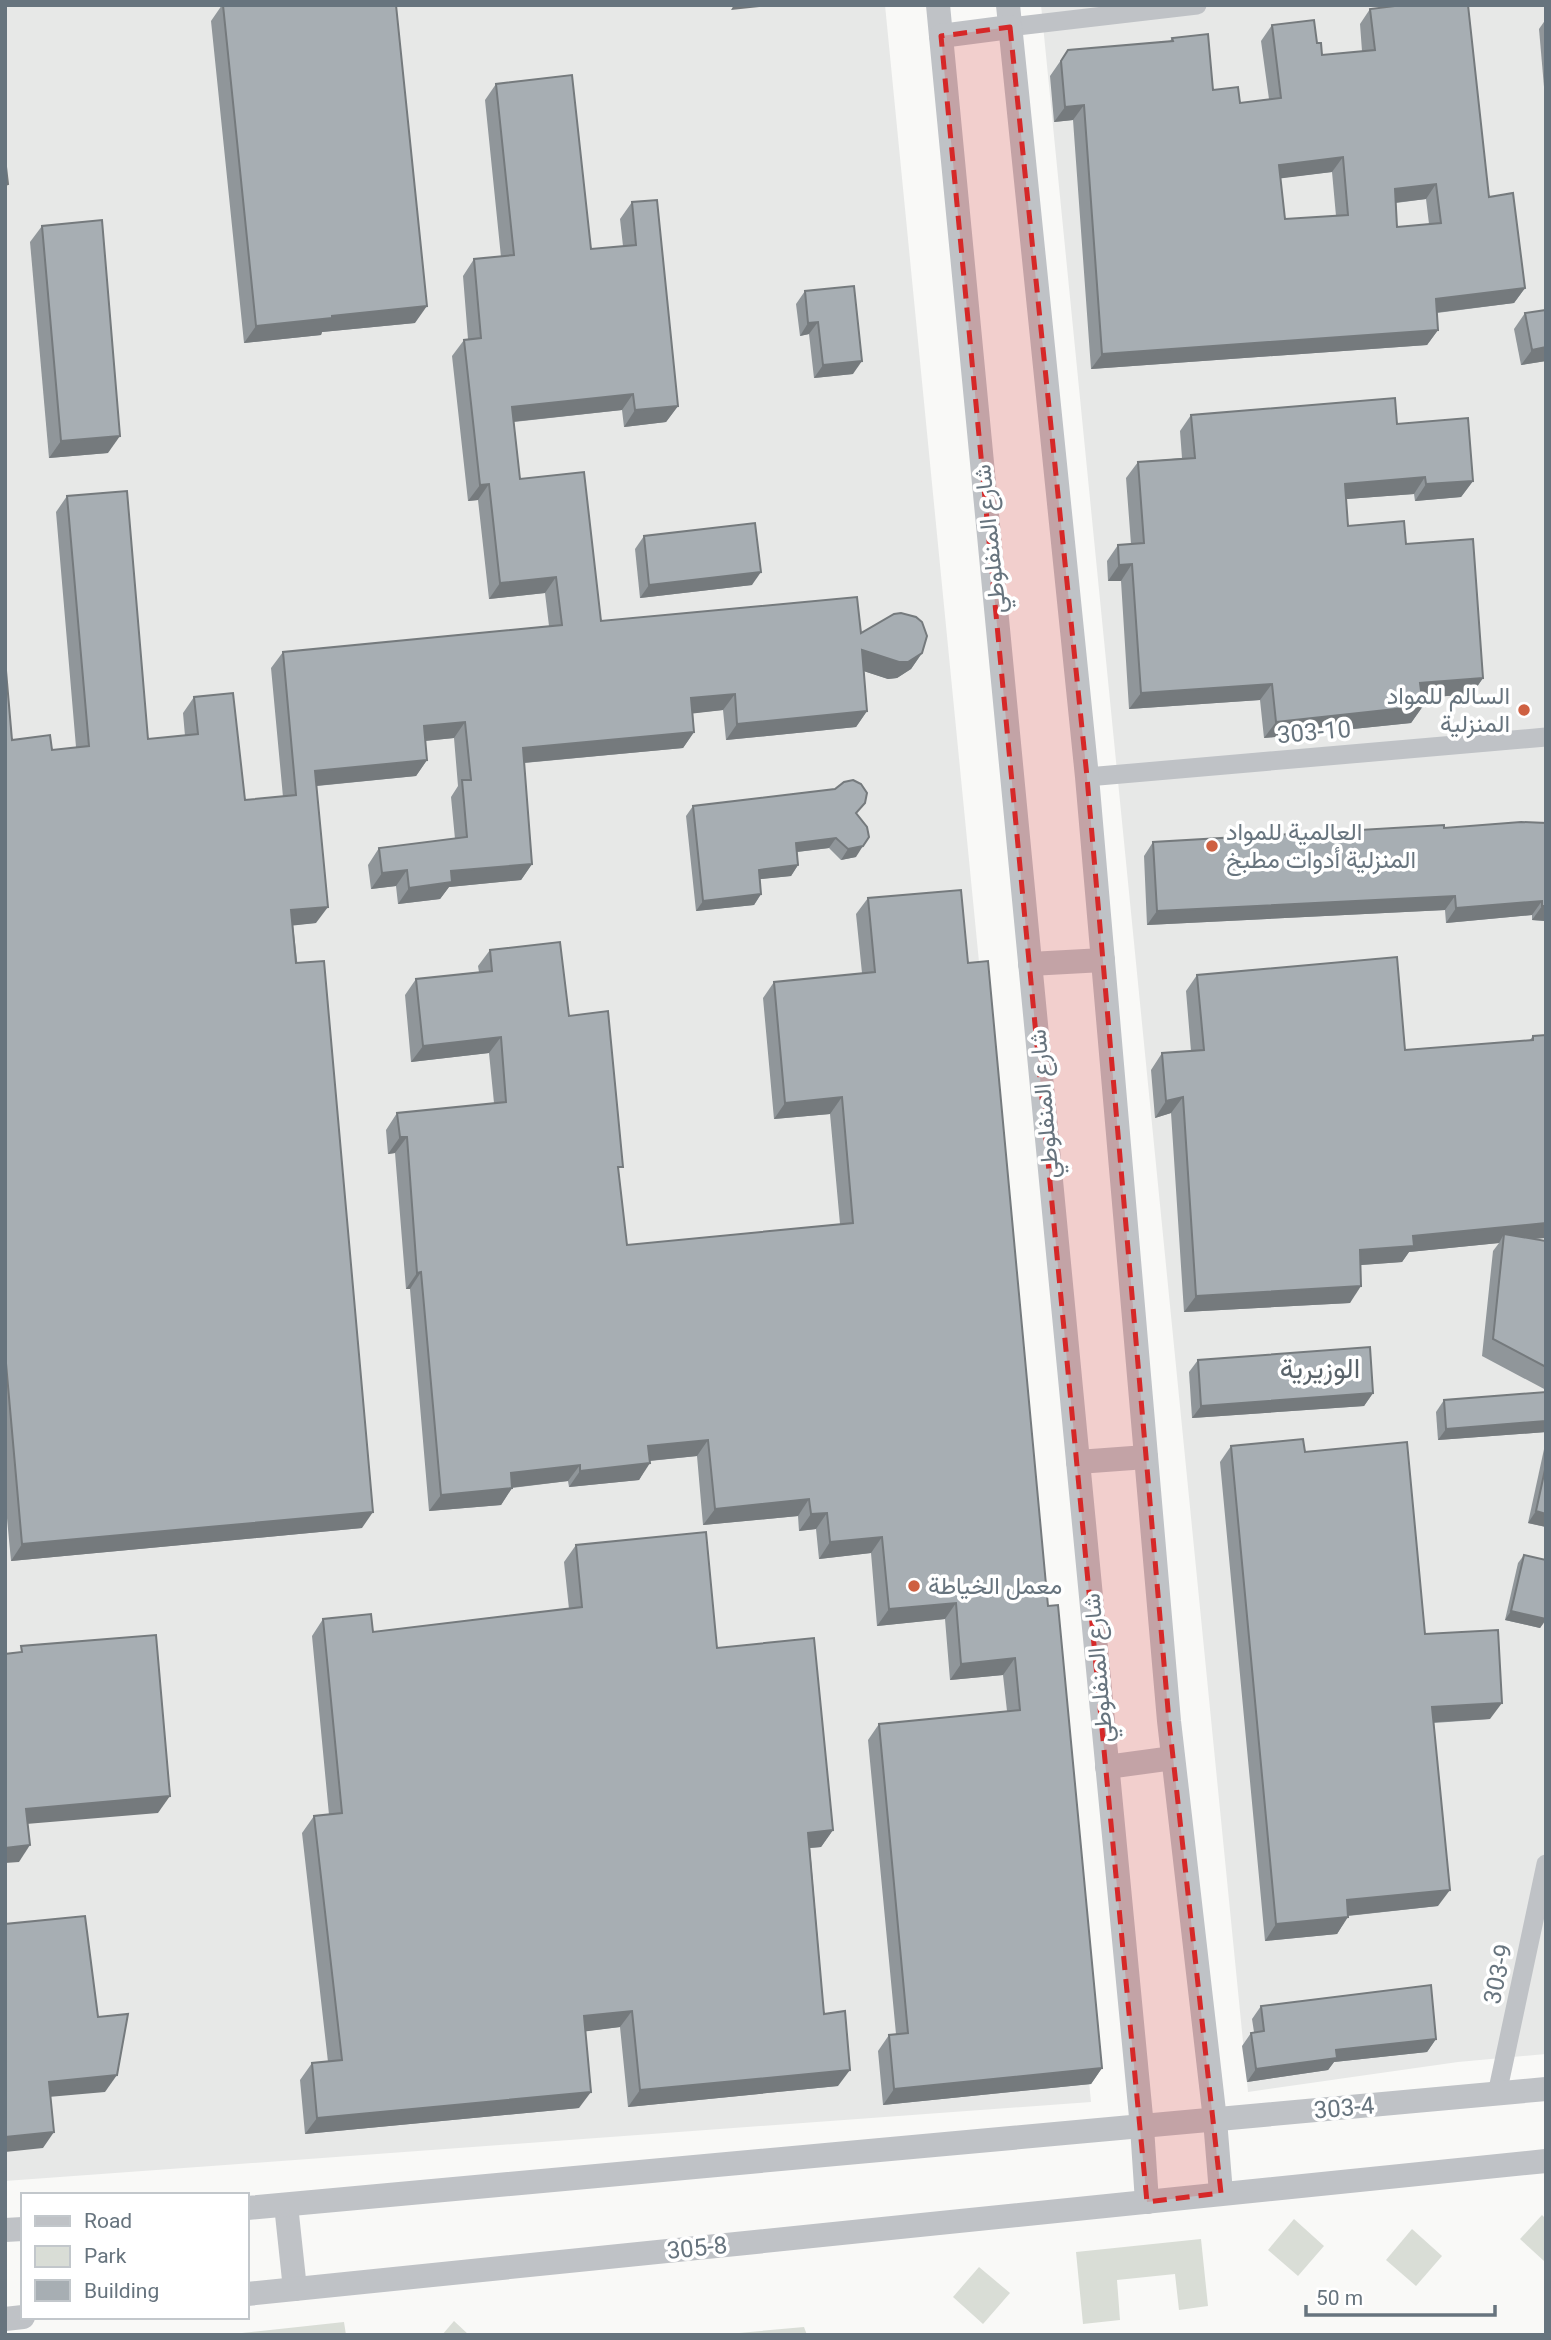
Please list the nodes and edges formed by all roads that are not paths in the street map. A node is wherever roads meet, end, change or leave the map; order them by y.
1 (938, 5) edge
2 (1197, 5) edge
3 (1009, 16) edge
4 (941, 36) junction
5 (1546, 737) edge
6 (1087, 777) junction
7 (1103, 960) junction
8 (1030, 964) junction
9 (1146, 1457) junction
10 (1078, 1462) junction
11 (1173, 1758) junction
12 (1107, 1766) junction
13 (1546, 1864) edge
14 (1546, 2090) edge
15 (1497, 2094) junction
16 (1215, 2120) junction
17 (1142, 2127) junction
18 (1546, 2161) edge
19 (1221, 2193) junction
20 (1147, 2202) junction
21 (286, 2205) junction
22 (248, 2208) edge
23 (295, 2289) junction
24 (248, 2294) edge

1 - 4 street, شارع المنفلوطي
2 - 3 street
3 - 4 street
3 - 6 street
4 - 8 street, شارع المنفلوطي
5 - 6 street, 303-10
6 - 7 street
7 - 8 street
7 - 9 street
8 - 10 street, شارع المنفلوطي
9 - 10 street
9 - 11 street
10 - 12 street, شارع المنفلوطي
11 - 12 street
11 - 16 street
12 - 17 street, شارع المنفلوطي
13 - 15 street, 303-9
14 - 15 street, 303-4
15 - 16 street, 303-4
16 - 17 street, 303-4
16 - 19 street
17 - 20 street, شارع المنفلوطي
17 - 21 street
18 - 19 street
19 - 20 street
20 - 23 street, 305-8
21 - 22 street
21 - 23 street
23 - 24 street, 305-8

